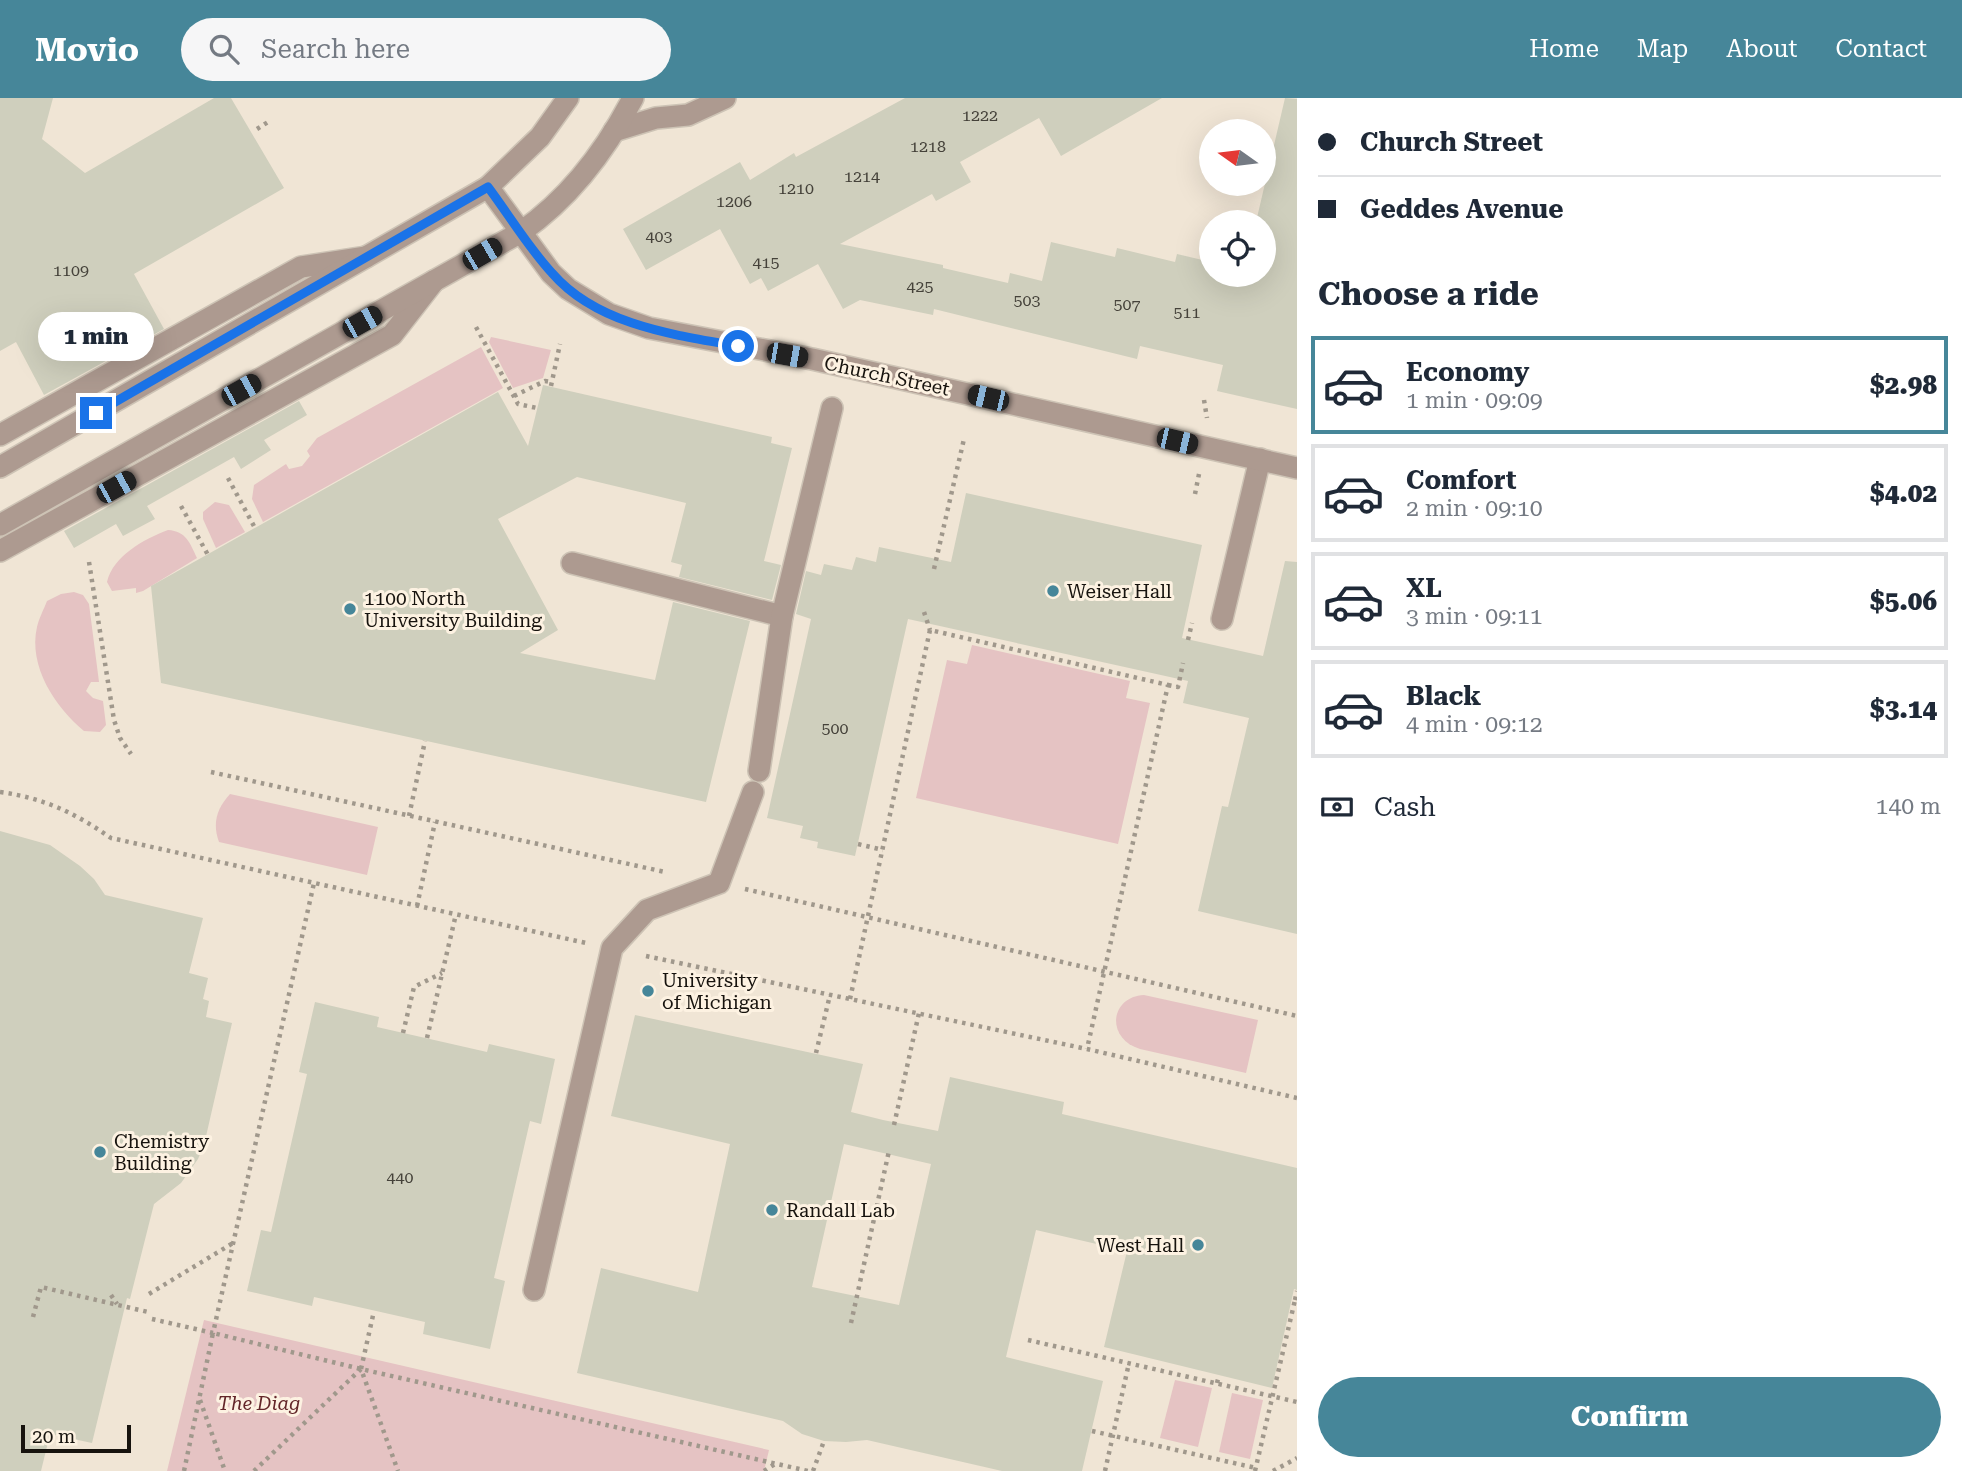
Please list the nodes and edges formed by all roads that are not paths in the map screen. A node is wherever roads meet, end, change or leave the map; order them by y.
1 (568, 98) edge
2 (633, 98) edge
3 (725, 98) edge
4 (614, 131) junction
5 (488, 187) junction
6 (522, 232) junction
7 (368, 257) junction
8 (434, 281) junction
9 (831, 408) dead end
10 (0, 435) edge
11 (1260, 459) junction
12 (0, 467) edge
13 (1297, 468) edge
14 (0, 525) edge
15 (0, 551) edge
16 (572, 564) dead end
17 (782, 616) junction
18 (1222, 619) dead end
19 (534, 1290) dead end

1 - 5 street
2 - 4 street
3 - 4 street
4 - 6 street
5 - 6 street, Church Street
5 - 7 street
6 - 8 street
6 - 11 street, Church Street
7 - 10 street
7 - 12 street
8 - 14 street
8 - 15 street
9 - 17 street
11 - 13 street, Church Street
11 - 18 street
16 - 17 street
17 - 19 street

